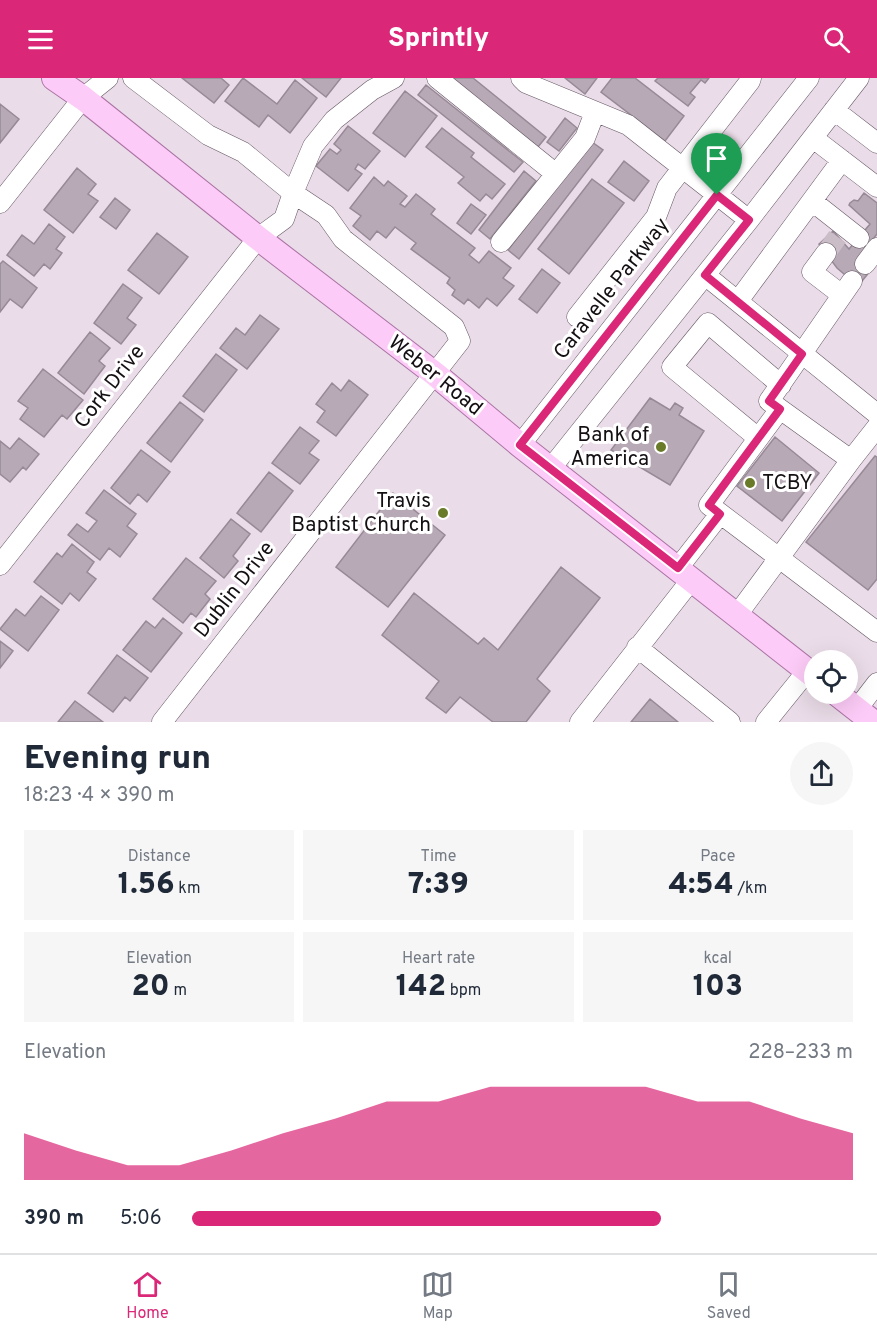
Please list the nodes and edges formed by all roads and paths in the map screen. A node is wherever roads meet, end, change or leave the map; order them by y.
1 (54, 78) edge
2 (108, 78) edge
3 (132, 78) edge
4 (394, 78) edge
5 (437, 78) edge
6 (521, 78) edge
7 (751, 78) edge
8 (809, 78) edge
9 (859, 78) edge
10 (371, 84) edge
11 (83, 98) junction
12 (834, 110) junction
13 (595, 112) junction
14 (813, 138) junction
15 (877, 143) edge
16 (842, 160) junction
17 (682, 168) junction
18 (556, 174) junction
19 (877, 187) edge
20 (293, 193) junction
21 (717, 195) junction
22 (812, 201) junction
23 (0, 202) edge
24 (749, 220) junction
25 (258, 238) junction
26 (501, 242) dead end
27 (861, 244) edge
28 (826, 253) tunnel mouth
29 (705, 275) junction
30 (738, 301) junction
31 (577, 317) dead end
32 (668, 322) junction
33 (692, 341) junction
34 (802, 354) junction
35 (435, 374) junction
36 (781, 385) junction
37 (780, 409) junction
38 (877, 414) edge
39 (877, 427) edge
40 (758, 438) junction
41 (520, 445) junction
42 (851, 460) junction
43 (551, 468) junction
44 (720, 514) junction
45 (780, 559) junction
46 (0, 565) edge
47 (685, 574) junction
48 (737, 615) junction
49 (877, 632) edge
50 (638, 647) junction
51 (804, 668) edge
52 (804, 681) edge
53 (877, 683) edge
54 (850, 704) edge
55 (865, 716) edge
56 (162, 722) edge
57 (580, 722) edge
58 (730, 722) edge
59 (766, 722) edge

1 - 11 main road, Weber Road
2 - 11 street
3 - 20 street
4 - 10 street, Cork Drive
5 - 18 street
6 - 13 street
7 - 17 street
8 - 21 street, Caravelle Parkway
9 - 12 street
10 - 20 street, Cork Drive
11 - 23 street
11 - 25 main road, Weber Road
12 - 14 street
12 - 15 street
13 - 17 street
13 - 18 street
14 - 16 street
14 - 24 street
16 - 19 street
16 - 22 street
17 - 21 street
17 - 31 street
18 - 26 street
20 - 25 street, Cork Drive
20 - 35 street, Dublin Drive
21 - 24 street
21 - 41 street, Caravelle Parkway
22 - 27 street
22 - 30 street
24 - 29 street
25 - 35 main road, Weber Road
25 - 46 street, Cork Drive
28 - 34 street
29 - 30 street
29 - 32 street
30 - 34 street
32 - 33 street
32 - 43 street
33 - 36 street
33 - 40 street
34 - 36 street
34 - 38 street
35 - 41 main road, Weber Road
35 - 56 street, Dublin Drive
36 - 37 street
37 - 40 street
37 - 42 street
39 - 42 street
40 - 44 street
41 - 43 main road, Weber Road
42 - 45 street
43 - 47 main road, Weber Road
44 - 45 street
44 - 47 street
45 - 48 street
45 - 49 street
47 - 48 main road, Weber Road
47 - 50 street
48 - 51 main road, Weber Road
50 - 57 street
50 - 58 street
52 - 59 street
53 - 55 street
54 - 55 main road

